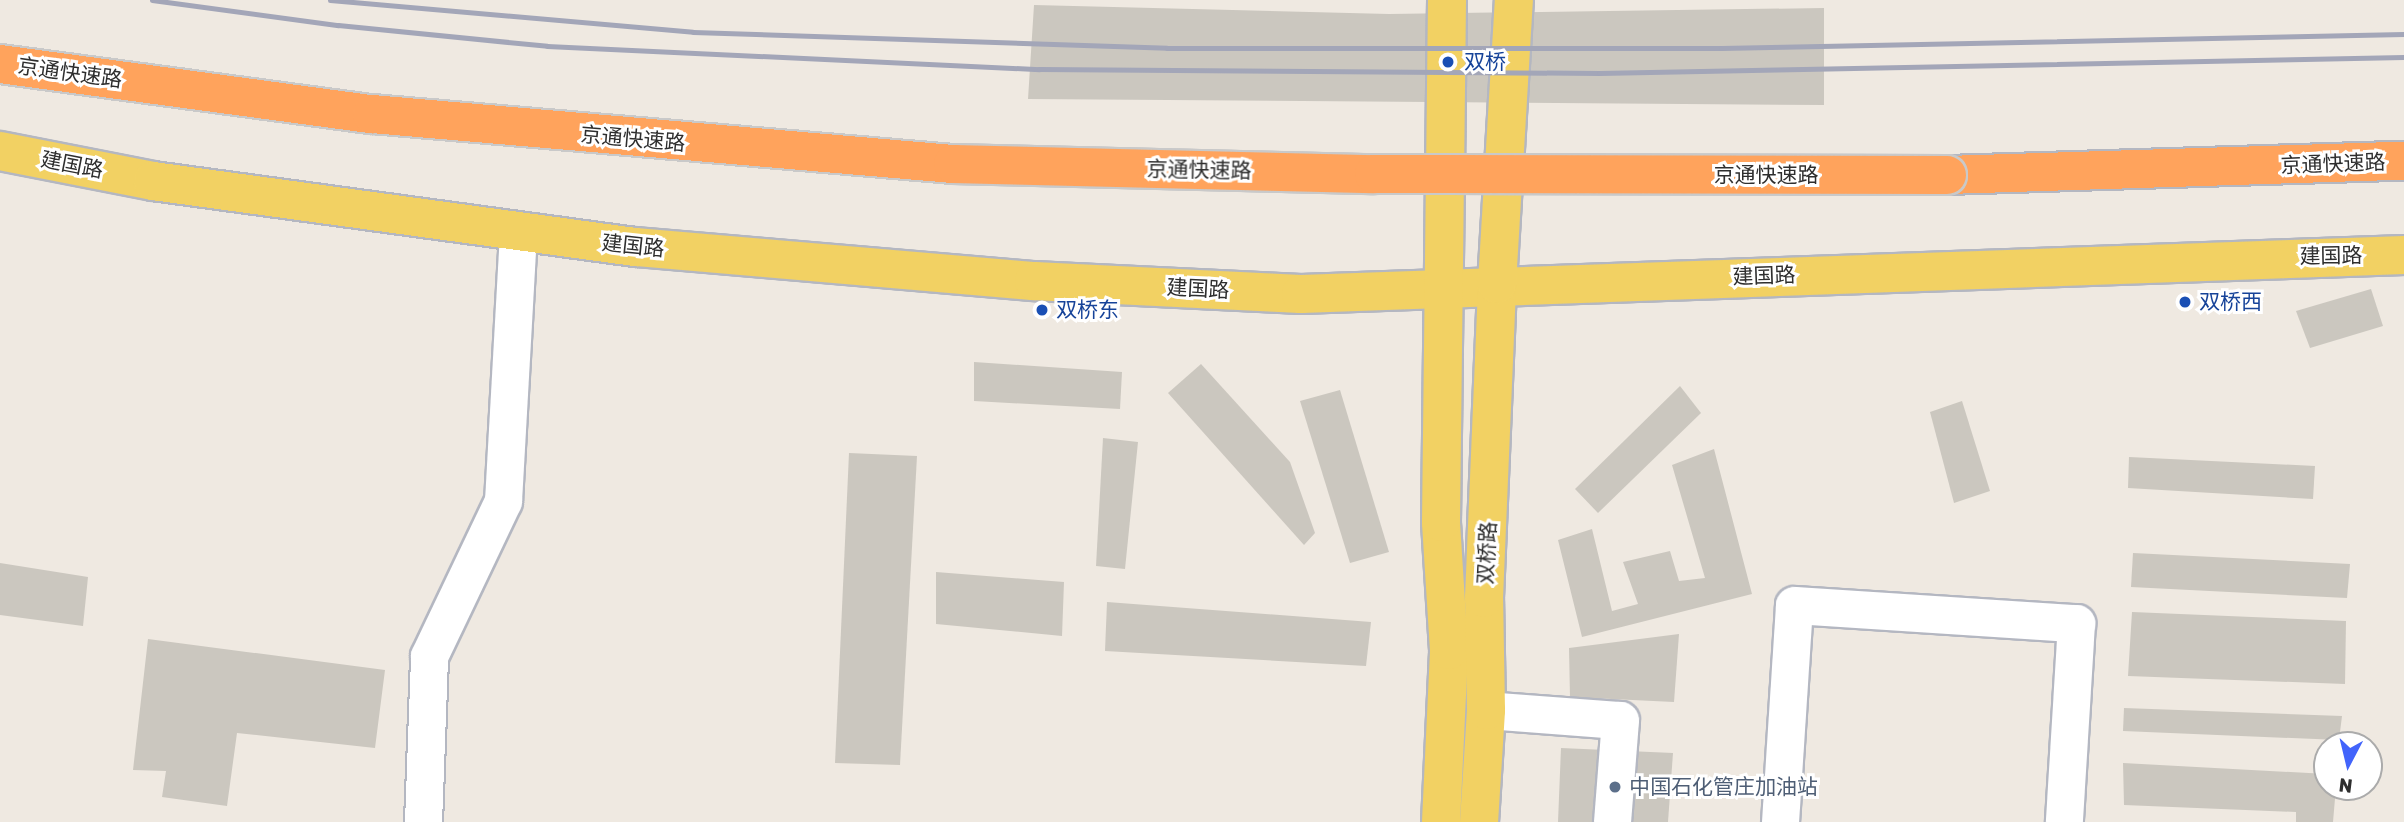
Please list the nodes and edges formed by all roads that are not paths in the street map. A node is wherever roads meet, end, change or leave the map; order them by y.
1 (1447, 0) edge
2 (1514, 0) edge
3 (0, 64) edge
4 (0, 151) edge
5 (2404, 161) edge
6 (518, 231) junction
7 (2404, 255) edge
8 (1497, 284) junction
9 (1442, 287) junction
10 (1486, 710) junction
11 (423, 822) edge
12 (1441, 822) edge
13 (1479, 822) edge
14 (1612, 822) edge
15 (1780, 822) edge
16 (2064, 822) edge

1 - 9 main road, 双桥路
2 - 8 main road, 双桥路
3 - 5 highway, 京通快速路, bridge
4 - 6 main road, 建国路
6 - 9 main road, 建国路
6 - 11 street
7 - 8 main road, 建国路
8 - 9 main road, 建国路
8 - 10 main road, 双桥路
9 - 12 main road, 双桥路
10 - 13 main road, 双桥路
10 - 14 street
15 - 16 street

